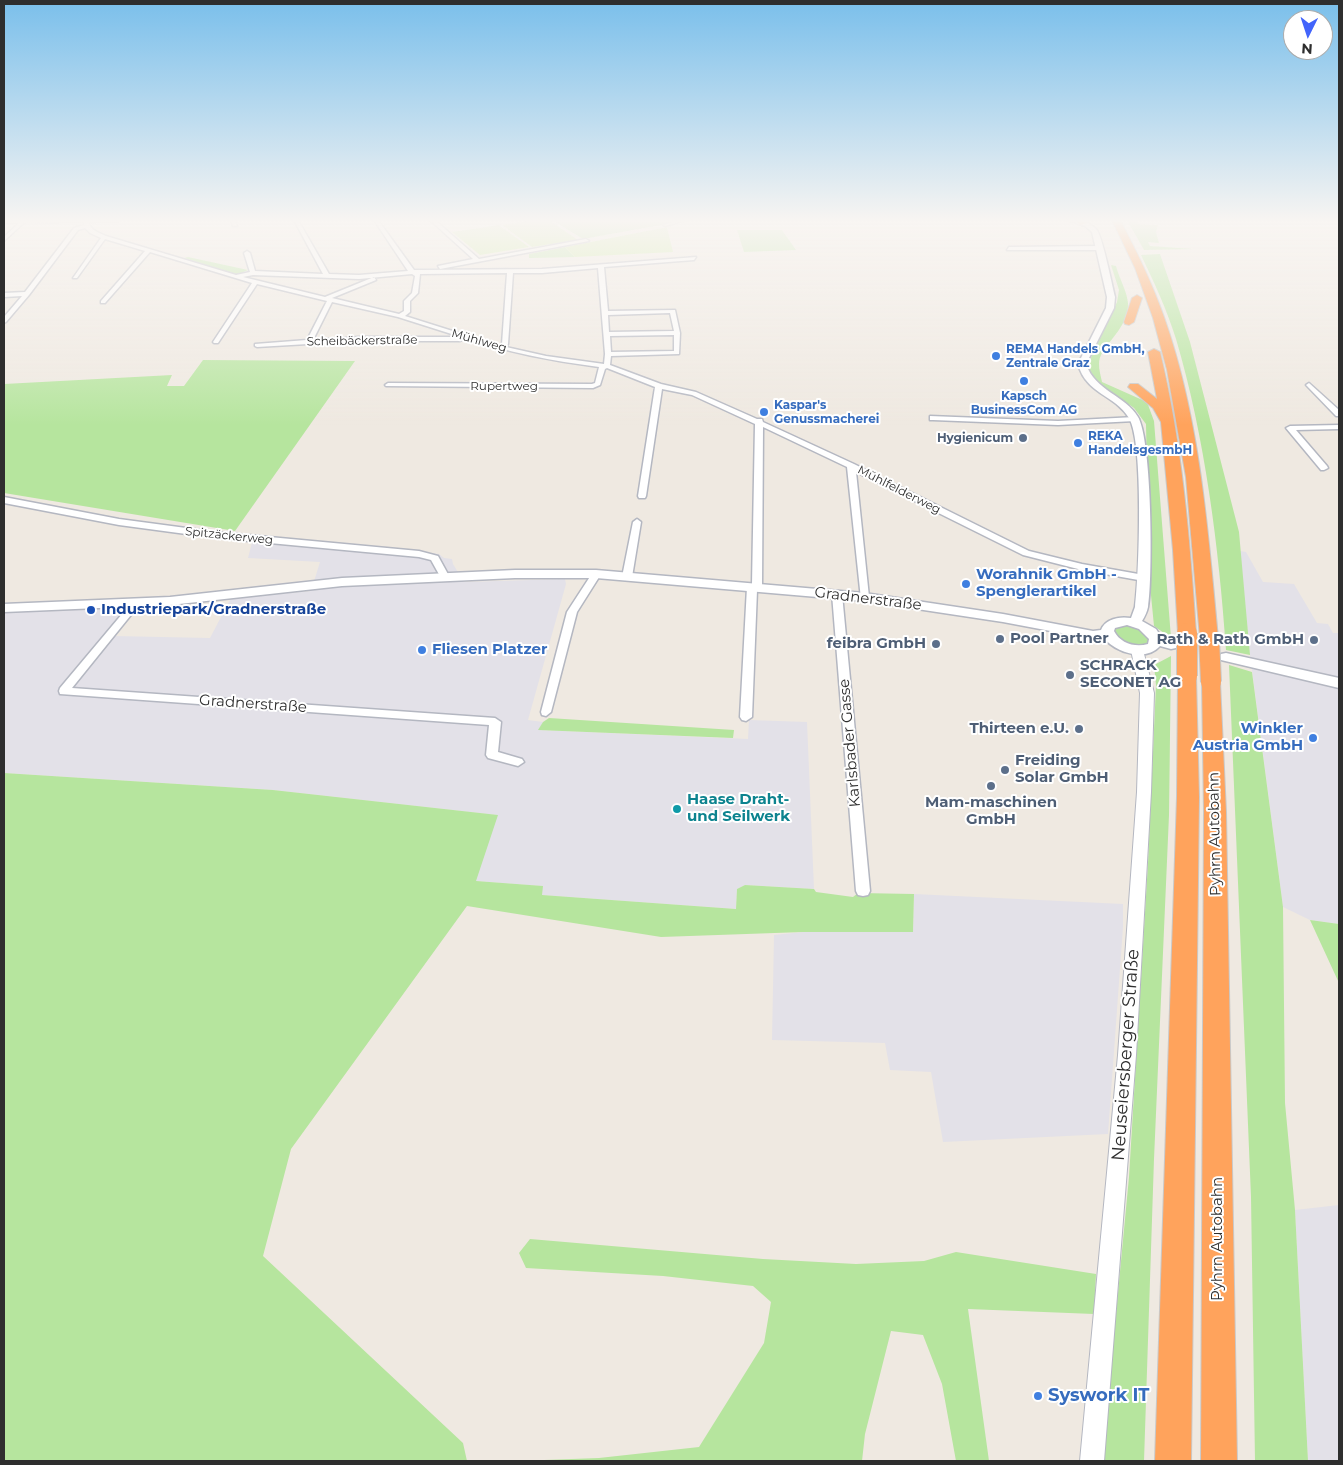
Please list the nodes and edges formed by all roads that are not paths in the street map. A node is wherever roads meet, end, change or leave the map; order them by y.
1 (31, 288) edge
2 (115, 288) edge
3 (251, 288) edge
4 (282, 288) edge
5 (352, 288) edge
6 (416, 288) edge
7 (509, 288) edge
8 (602, 288) edge
9 (1110, 288) edge
10 (1134, 288) edge
11 (1148, 288) edge
12 (27, 294) junction
13 (4, 295) edge
14 (1137, 298) junction
15 (328, 299) junction
16 (103, 302) dead end
17 (604, 313) junction
18 (1145, 315) dead end
19 (400, 316) junction
20 (4, 321) edge
21 (1129, 322) dead end
22 (676, 332) junction
23 (607, 334) junction
24 (467, 338) junction
25 (216, 342) dead end
26 (308, 342) junction
27 (1152, 344) dead end
28 (257, 345) dead end
29 (500, 348) junction
30 (608, 354) junction
31 (607, 366) junction
32 (388, 385) dead end
33 (1310, 385) dead end
34 (660, 386) junction
35 (1134, 388) dead end
36 (1339, 414) edge
37 (933, 418) dead end
38 (1135, 419) junction
39 (759, 421) junction
40 (1166, 422) junction
41 (1339, 427) edge
42 (850, 466) junction
43 (1324, 468) dead end
44 (642, 496) dead end
45 (4, 500) edge
46 (637, 522) dead end
47 (596, 574) junction
48 (444, 576) junction
49 (627, 576) junction
50 (1144, 578) junction
51 (755, 587) junction
52 (837, 594) junction
53 (864, 597) junction
54 (136, 603) junction
55 (4, 608) edge
56 (1135, 623) junction
57 (1108, 634) junction
58 (1156, 641) junction
59 (1171, 644) dead end
60 (1137, 650) junction
61 (1226, 657) dead end
62 (1199, 679) junction
63 (1339, 683) edge
64 (546, 712) dead end
65 (746, 717) dead end
66 (518, 762) dead end
67 (863, 891) dead end
68 (1092, 1461) edge
69 (1173, 1461) edge
70 (1219, 1461) edge

1 - 12 street
2 - 16 street
3 - 25 street
4 - 15 street, Mühlweg
5 - 15 street
6 - 19 street
7 - 29 street
8 - 17 street
9 - 38 main road
10 - 14 highway
11 - 62 highway, Pyhrn Autobahn, bridge
12 - 13 street
12 - 20 street
14 - 18 highway
14 - 21 highway
15 - 19 street, Mühlweg
15 - 26 street
17 - 22 street
17 - 23 street
19 - 24 street, Mühlweg
22 - 23 street
22 - 30 street
23 - 30 street
24 - 26 street, Scheibäckerstraße
24 - 29 street, Mühlweg
26 - 28 street, Scheibäckerstraße
27 - 40 highway, Pyhrn Autobahn
29 - 31 street, Mühlweg
30 - 31 street
31 - 32 street, Rupertweg
31 - 34 street, Mühlfelderweg
33 - 36 street
34 - 39 street, Mühlfelderweg
34 - 44 street
35 - 40 highway
37 - 38 street
38 - 50 main road
39 - 42 street, Mühlfelderweg
39 - 51 street
40 - 62 highway, Pyhrn Autobahn, bridge
41 - 43 street
42 - 50 street, Mühlfelderweg
42 - 53 street
45 - 48 street, Spitzäckerweg
46 - 49 street
47 - 48 main road, Gradnerstraße
47 - 49 main road, Gradnerstraße
47 - 64 street
48 - 54 main road, Gradnerstraße
49 - 51 main road, Gradnerstraße
50 - 56 main road
51 - 52 main road, Gradnerstraße
51 - 65 street
52 - 53 main road, Gradnerstraße
52 - 67 street, Karlsbader Gasse
53 - 57 main road, Gradnerstraße
54 - 55 main road, Gradnerstraße
54 - 66 street, Gradnerstraße
56 - 57 main road
56 - 58 main road
57 - 60 main road
58 - 59 main road
58 - 60 main road
60 - 68 street, Neuseiersberger Straße
61 - 63 main road
62 - 69 highway, Pyhrn Autobahn
62 - 70 highway, Pyhrn Autobahn

